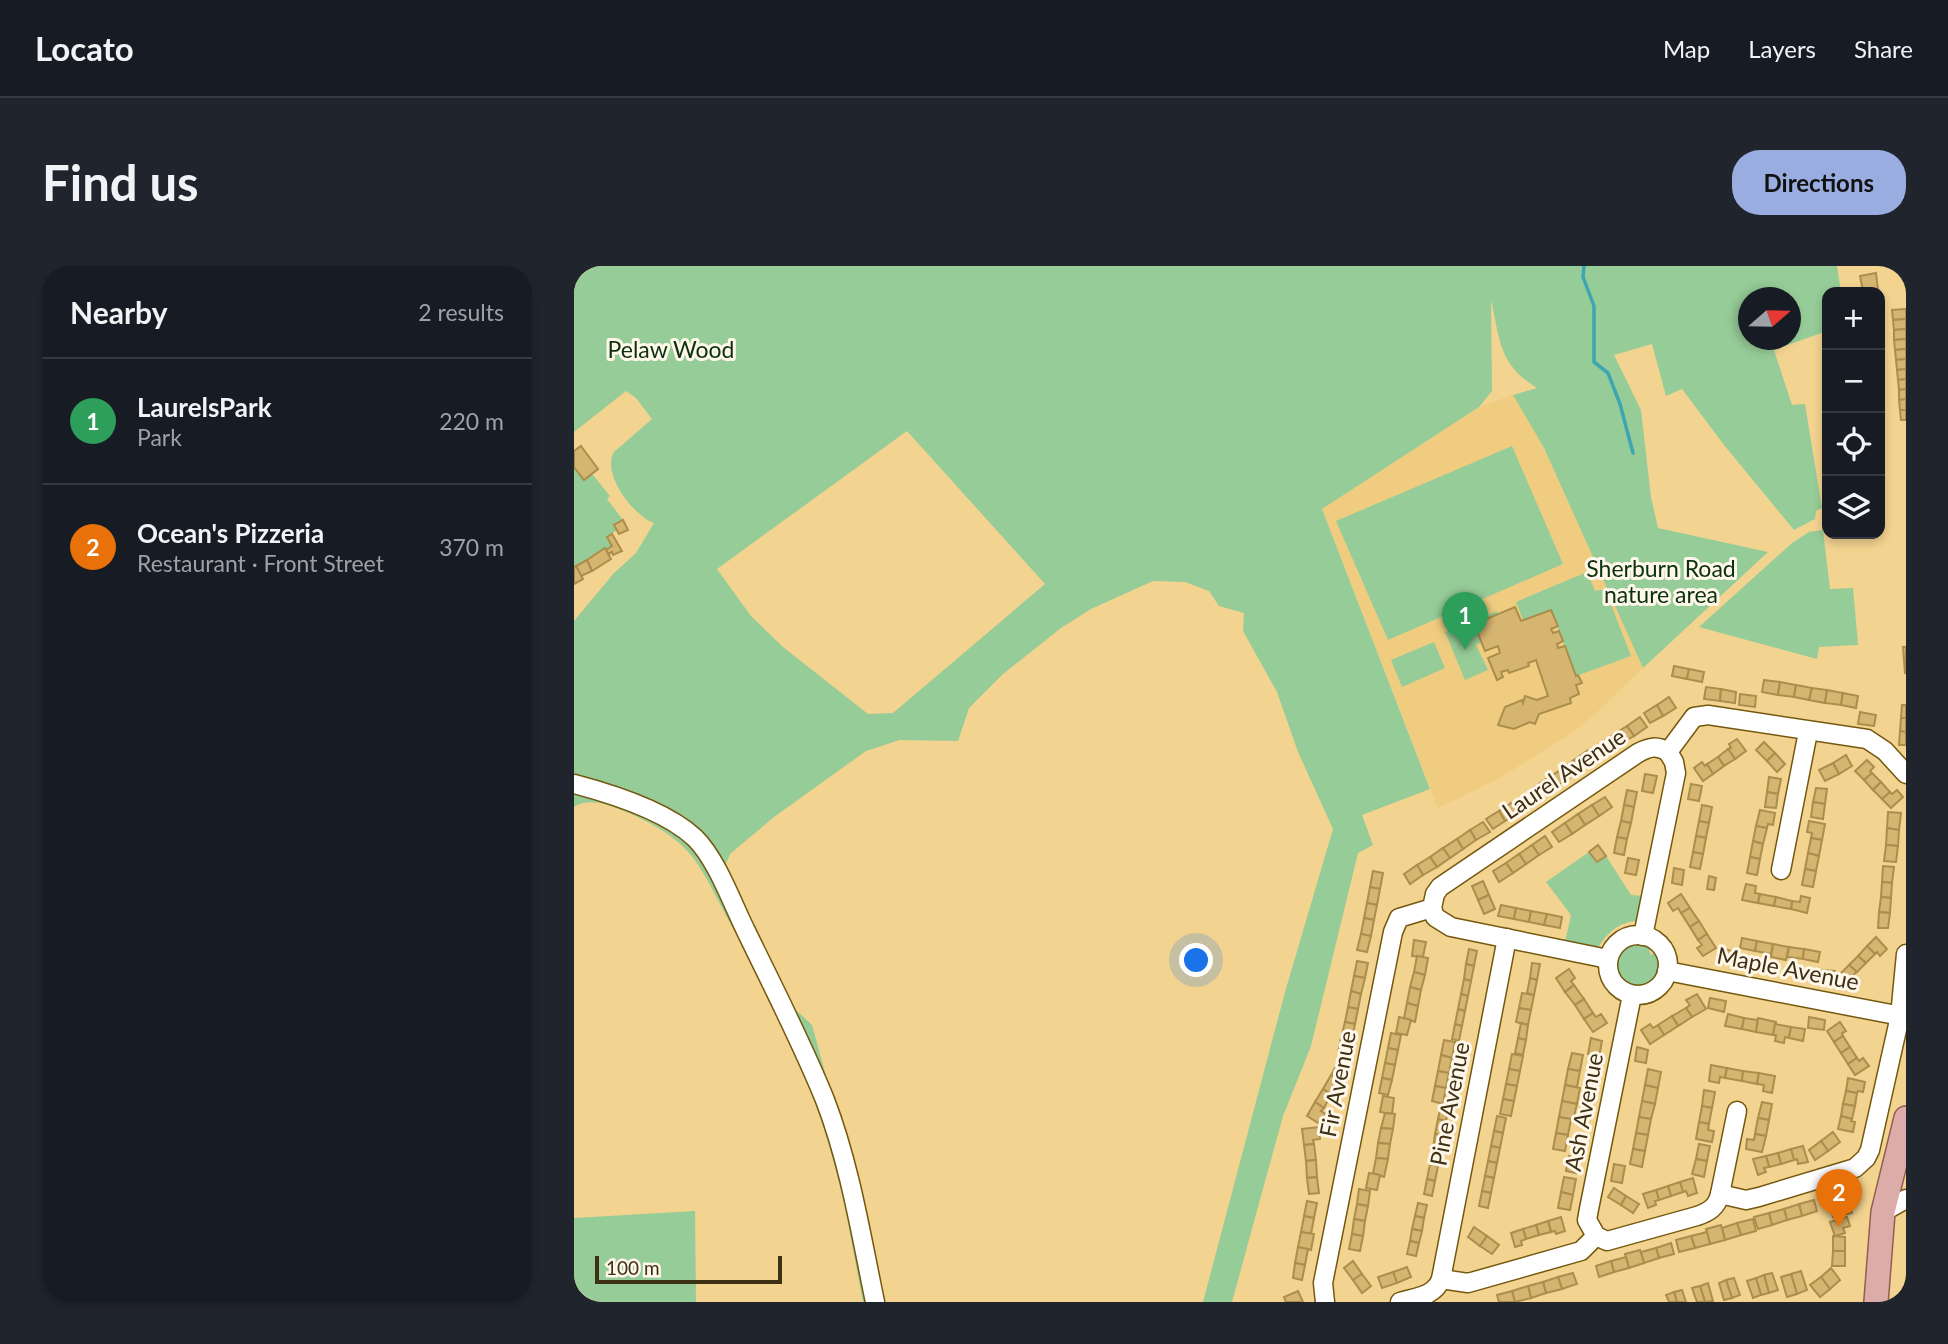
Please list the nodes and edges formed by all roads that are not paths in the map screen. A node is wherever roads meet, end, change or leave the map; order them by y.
1 (1808, 732) junction
2 (1668, 752) junction
3 (1906, 774) edge
4 (574, 784) edge
5 (1781, 870) dead end
6 (1432, 904) junction
7 (1643, 936) junction
8 (1507, 938) junction
9 (1906, 954) edge
10 (1608, 959) junction
11 (1667, 971) junction
12 (1632, 995) junction
13 (1903, 1016) edge
14 (1737, 1111) dead end
15 (1906, 1118) edge
16 (1720, 1194) junction
17 (1906, 1199) edge
18 (1884, 1212) junction
19 (1596, 1236) junction
20 (1441, 1279) junction
21 (875, 1302) edge
22 (1325, 1302) edge
23 (1401, 1302) edge
24 (1877, 1302) edge

1 - 2 street
1 - 3 street
1 - 5 street
2 - 6 street, Laurel Avenue
2 - 7 street
4 - 21 street
6 - 8 street
6 - 22 street, Fir Avenue
7 - 10 street
7 - 11 street
8 - 10 street
8 - 20 street, Pine Avenue
9 - 13 street
10 - 12 street
11 - 12 street
11 - 13 street, Maple Avenue
12 - 19 street, Ash Avenue
13 - 16 street
14 - 16 street
15 - 18 main road
16 - 19 street
17 - 18 street
18 - 24 main road
19 - 20 street
20 - 23 street

